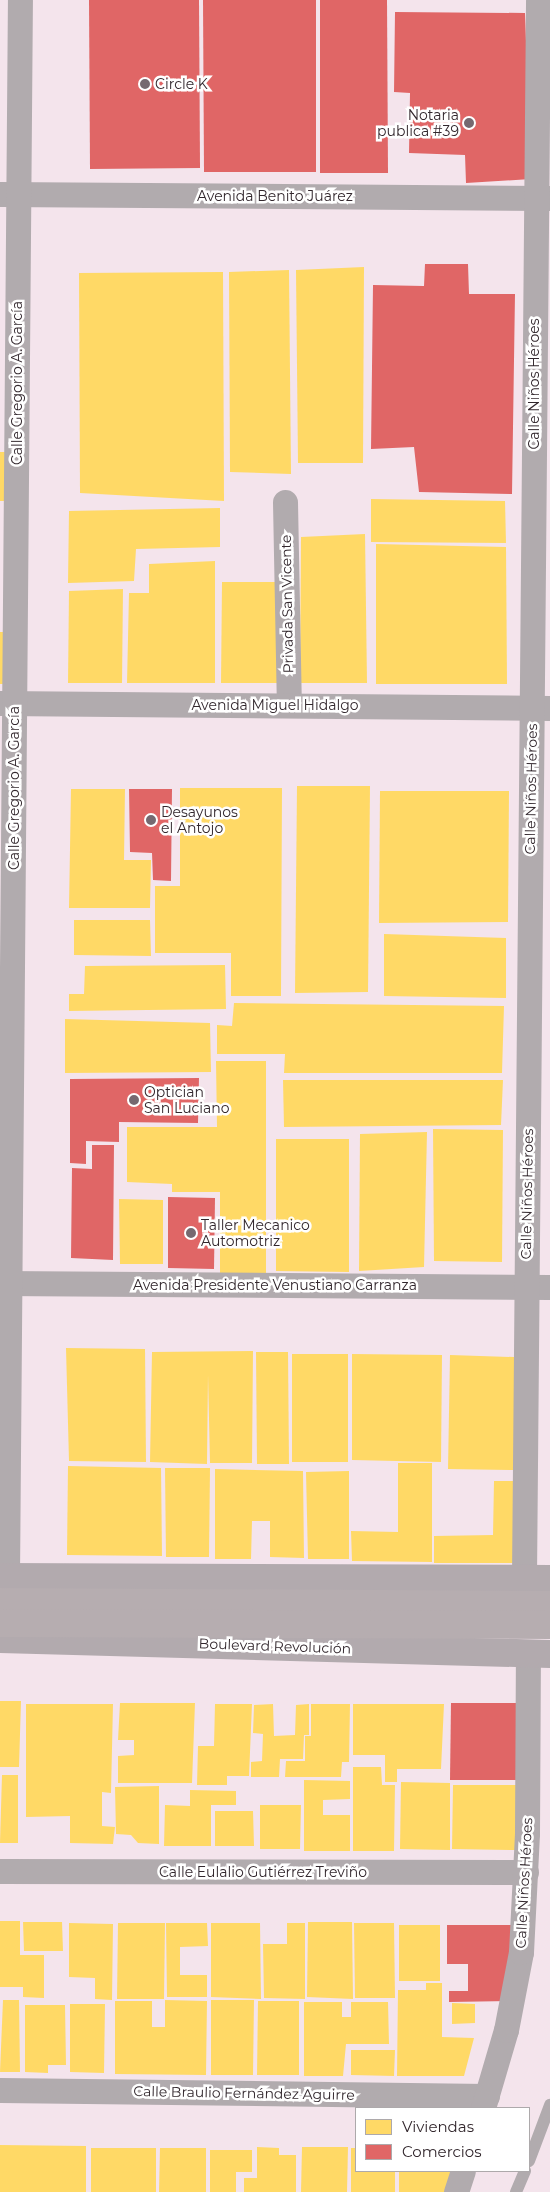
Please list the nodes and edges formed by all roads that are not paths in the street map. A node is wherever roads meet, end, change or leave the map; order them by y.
1 (20, 0) edge
2 (542, 9) edge
3 (9, 194) edge
4 (543, 198) edge
5 (285, 502) dead end
6 (7, 703) edge
7 (289, 705) junction
8 (541, 708) edge
9 (5, 1283) edge
10 (538, 1286) edge
11 (4, 1577) edge
12 (537, 1578) edge
13 (0, 1602) edge
14 (550, 1605) edge
15 (57, 1613) junction
16 (0, 1623) edge
17 (550, 1625) edge
18 (0, 1639) edge
19 (539, 1654) edge
20 (0, 1871) edge
21 (526, 1872) junction
22 (0, 2090) edge
23 (485, 2102) edge
24 (550, 2105) edge
25 (530, 2158) edge
26 (463, 2172) edge
27 (525, 2172) edge
28 (456, 2192) edge
29 (516, 2192) edge

1 - 3 street, Calle Gregorio A. García
2 - 4 street, Calle Niños Héroes
3 - 4 street, Avenida Benito Juárez
3 - 6 street, Calle Gregorio A. García
4 - 8 street, Calle Niños Héroes
5 - 7 street, Privada San Vicente
6 - 7 street, Avenida Miguel Hidalgo
6 - 9 street, Calle Gregorio A. García
7 - 8 street, Avenida Miguel Hidalgo
8 - 10 street, Calle Niños Héroes
9 - 10 street, Avenida Presidente Venustiano Carranza
9 - 11 street, Calle Gregorio A. García
10 - 12 street, Calle Niños Héroes
11 - 12 main road
13 - 15 main road, Boulevard Revolución
14 - 15 main road, Boulevard Revolución
15 - 16 main road, Boulevard Revolución
15 - 17 main road, Boulevard Revolución
18 - 19 main road, Boulevard Revolución
19 - 21 street, Calle Niños Héroes
20 - 21 street, Calle Eulalio Gutiérrez Treviño
21 - 23 street, Calle Niños Héroes
22 - 23 street, Calle Braulio Fernández Aguirre
24 - 25 lane
26 - 28 street
27 - 29 lane

